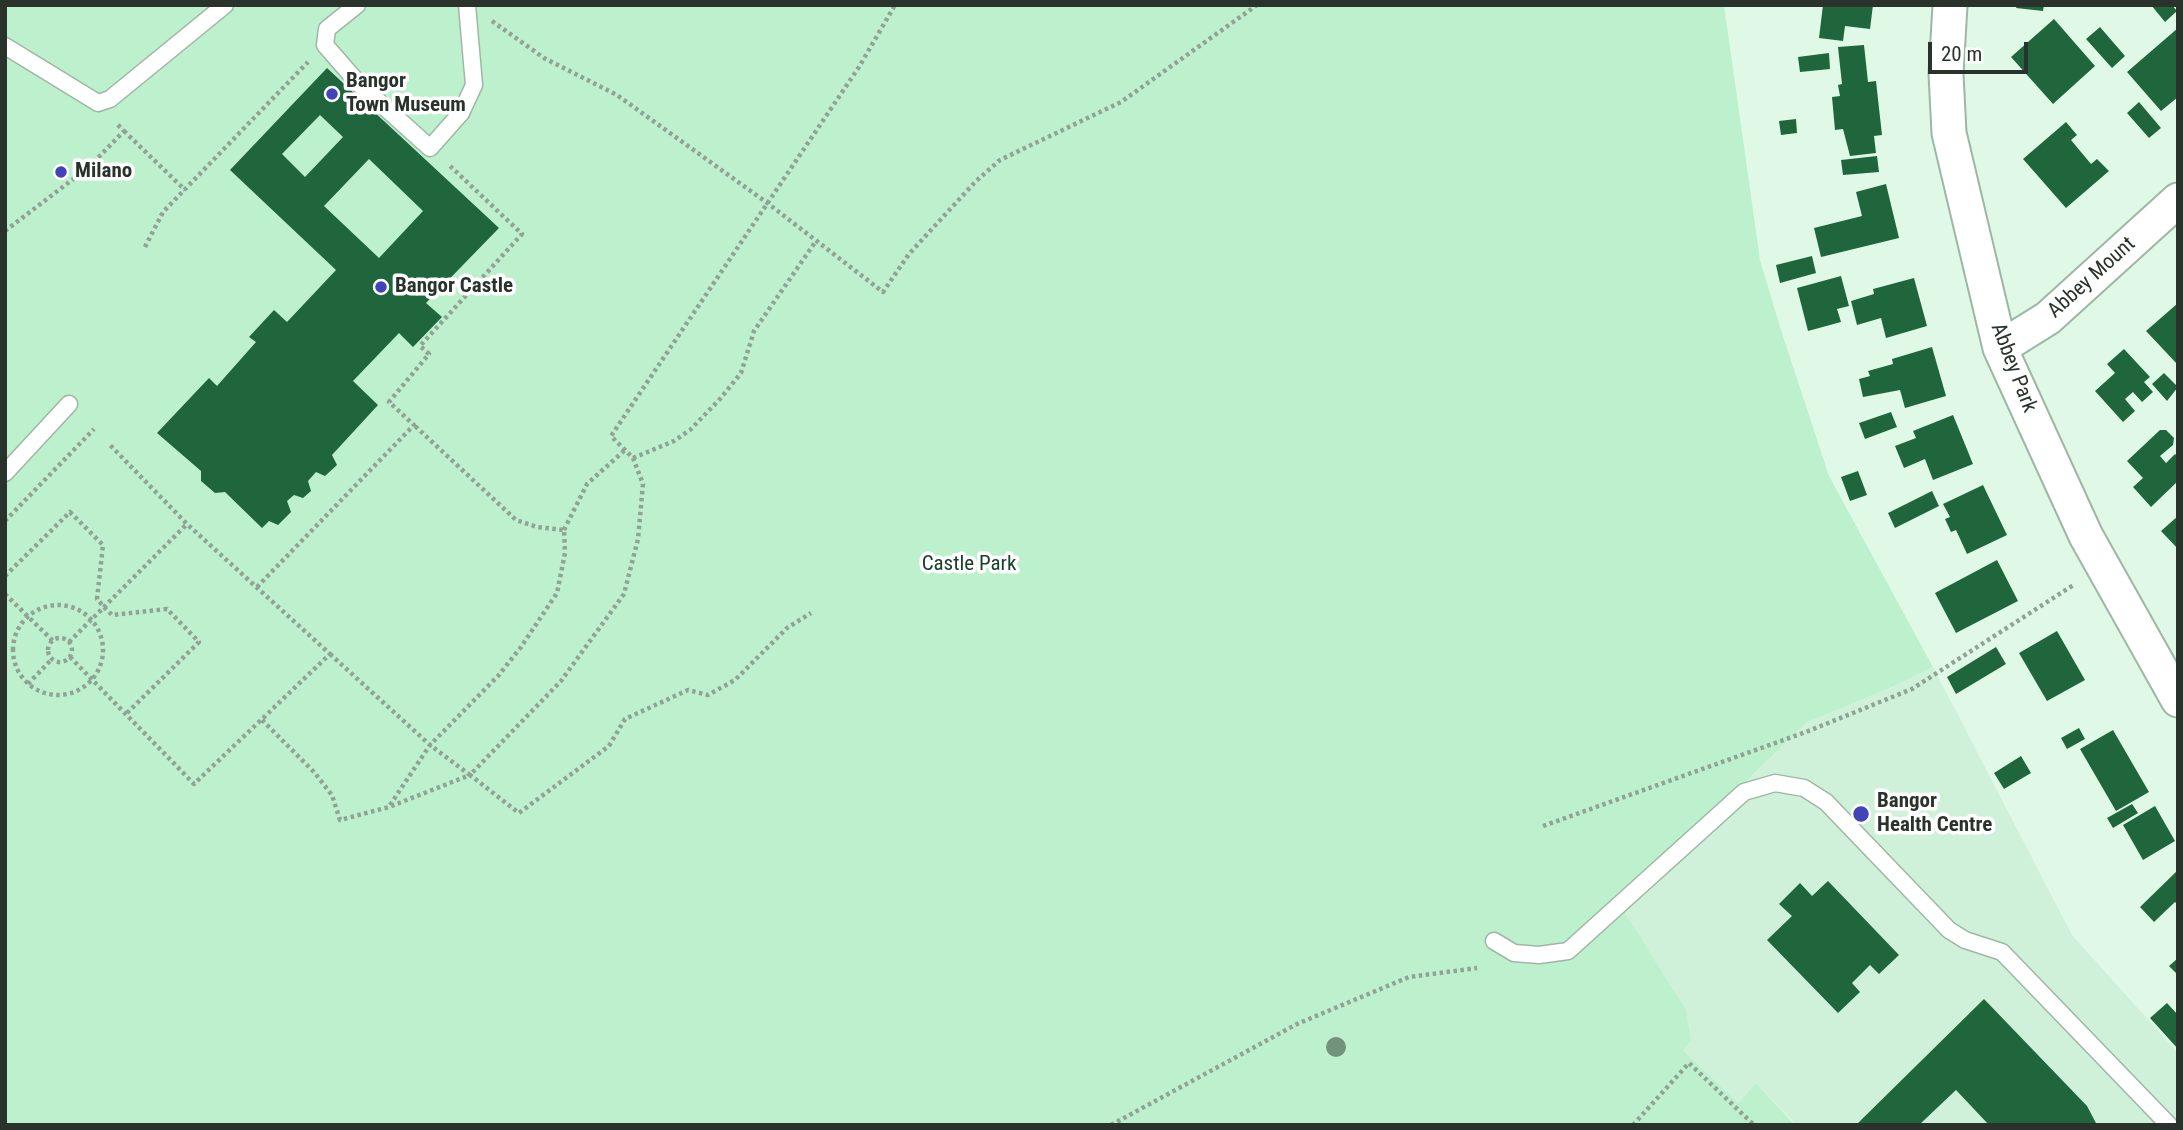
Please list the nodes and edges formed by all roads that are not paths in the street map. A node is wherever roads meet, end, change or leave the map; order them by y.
1 (225, 5) edge
2 (357, 5) edge
3 (1951, 5) edge
4 (467, 8) edge
5 (5, 46) edge
6 (2178, 200) edge
7 (2000, 348) junction
8 (69, 404) dead end
9 (5, 473) edge
10 (2178, 700) edge
11 (1494, 941) dead end
12 (2169, 1125) edge

1 - 5 lane
2 - 4 lane
3 - 7 street, Abbey Park
6 - 7 street, Abbey Mount
7 - 10 street, Abbey Park
8 - 9 lane
11 - 12 lane

